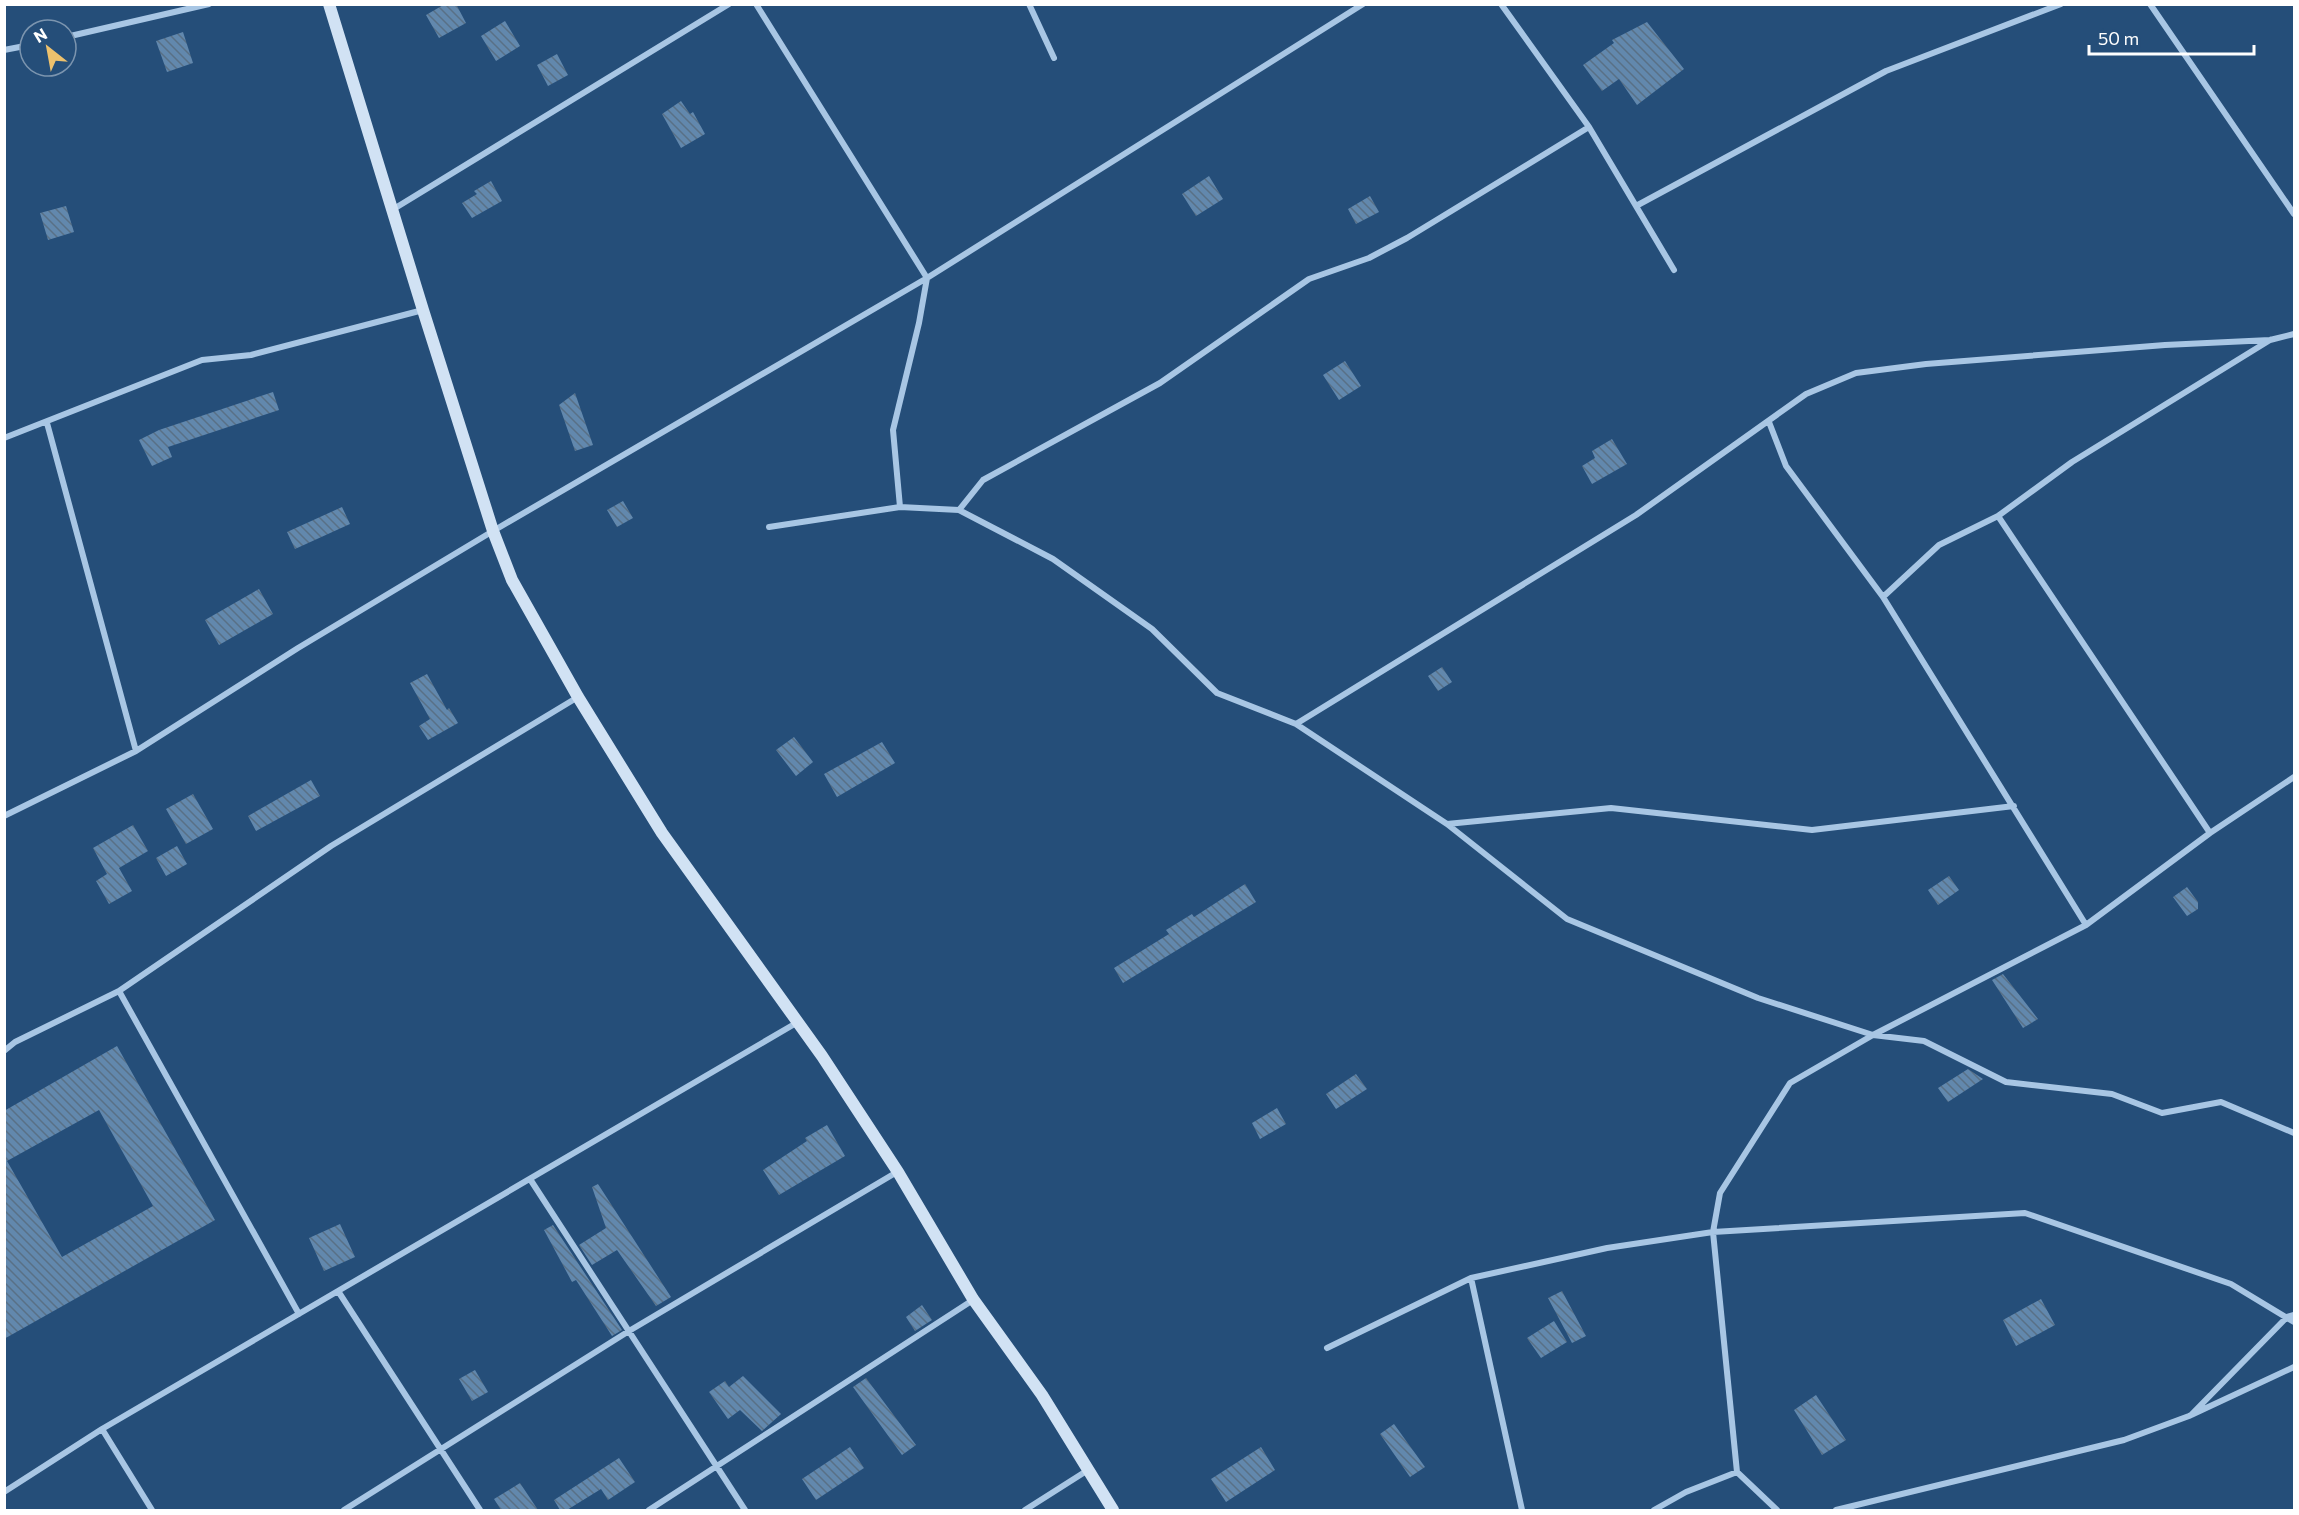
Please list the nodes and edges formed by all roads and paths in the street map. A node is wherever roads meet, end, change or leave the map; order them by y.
1 (209, 4) edge
2 (329, 4) edge
3 (729, 4) edge
4 (756, 4) edge
5 (1029, 4) edge
6 (1363, 4) edge
7 (1502, 4) edge
8 (2061, 4) edge
9 (2151, 4) edge
10 (78, 34) edge
11 (1054, 58) dead end
12 (1588, 127) junction
13 (1636, 206) junction
14 (392, 210) junction
15 (2295, 214) edge
16 (1674, 270) dead end
17 (927, 278) junction
18 (423, 310) junction
19 (2295, 334) edge
20 (2270, 340) junction
21 (1769, 422) junction
22 (47, 423) junction
23 (4, 438) edge
24 (900, 507) junction
25 (959, 510) junction
26 (1998, 516) junction
27 (769, 527) dead end
28 (493, 531) junction
29 (1883, 597) junction
30 (578, 697) junction
31 (1296, 724) junction
32 (136, 751) junction
33 (2295, 777) edge
34 (2014, 806) junction
35 (4, 816) edge
36 (1447, 824) junction
37 (2210, 833) junction
38 (2086, 926) junction
39 (119, 991) junction
40 (799, 1022) junction
41 (1873, 1035) junction
42 (4, 1051) edge
43 (2295, 1133) edge
44 (898, 1172) junction
45 (530, 1179) junction
46 (1713, 1232) junction
47 (1471, 1278) junction
48 (338, 1291) junction
49 (973, 1299) junction
50 (299, 1314) junction
51 (2295, 1315) edge
52 (2287, 1317) junction
53 (2295, 1322) edge
54 (629, 1331) junction
55 (1327, 1348) dead end
56 (2295, 1367) edge
57 (2189, 1416) junction
58 (102, 1429) junction
59 (441, 1450) junction
60 (717, 1466) junction
61 (1089, 1469) junction
62 (1737, 1472) junction
63 (4, 1492) edge
64 (152, 1510) edge
65 (344, 1510) edge
66 (480, 1510) edge
67 (649, 1510) edge
68 (745, 1510) edge
69 (1025, 1510) edge
70 (1113, 1510) edge
71 (1522, 1510) edge
72 (1654, 1510) edge
73 (1777, 1510) edge
74 (1836, 1510) edge

1 - 10 street
2 - 14 main road
3 - 14 street
4 - 17 street
5 - 11 street
6 - 17 street
7 - 12 street
8 - 13 street
9 - 15 street
12 - 13 street
12 - 25 street
13 - 16 street
14 - 18 main road
17 - 24 street
17 - 28 street
18 - 22 street
18 - 28 main road
19 - 20 street
20 - 21 street
20 - 26 street
21 - 29 street
21 - 31 street
22 - 23 street
22 - 32 street
24 - 25 street
24 - 27 street
25 - 31 street
26 - 29 street
26 - 37 street
28 - 30 main road
28 - 32 street
29 - 34 street
30 - 39 street
30 - 40 main road
31 - 36 street
32 - 35 street
33 - 37 street
34 - 36 street
34 - 38 street
36 - 41 street
37 - 38 street
38 - 41 street
39 - 42 street
39 - 50 street
40 - 44 main road
40 - 45 street
41 - 43 street
41 - 46 street
44 - 49 main road
44 - 54 street
45 - 48 street
45 - 54 street
46 - 47 street
46 - 52 street
46 - 62 street
47 - 55 street
47 - 71 street
48 - 50 street
48 - 59 street
49 - 60 street
49 - 61 main road
50 - 58 street
51 - 52 street
52 - 53 street
52 - 57 street
54 - 59 street
54 - 60 street
56 - 57 street
57 - 74 street
58 - 63 street
58 - 64 street
59 - 65 street
59 - 66 street
60 - 67 street
60 - 68 street
61 - 69 street
61 - 70 main road
62 - 72 street
62 - 73 street

